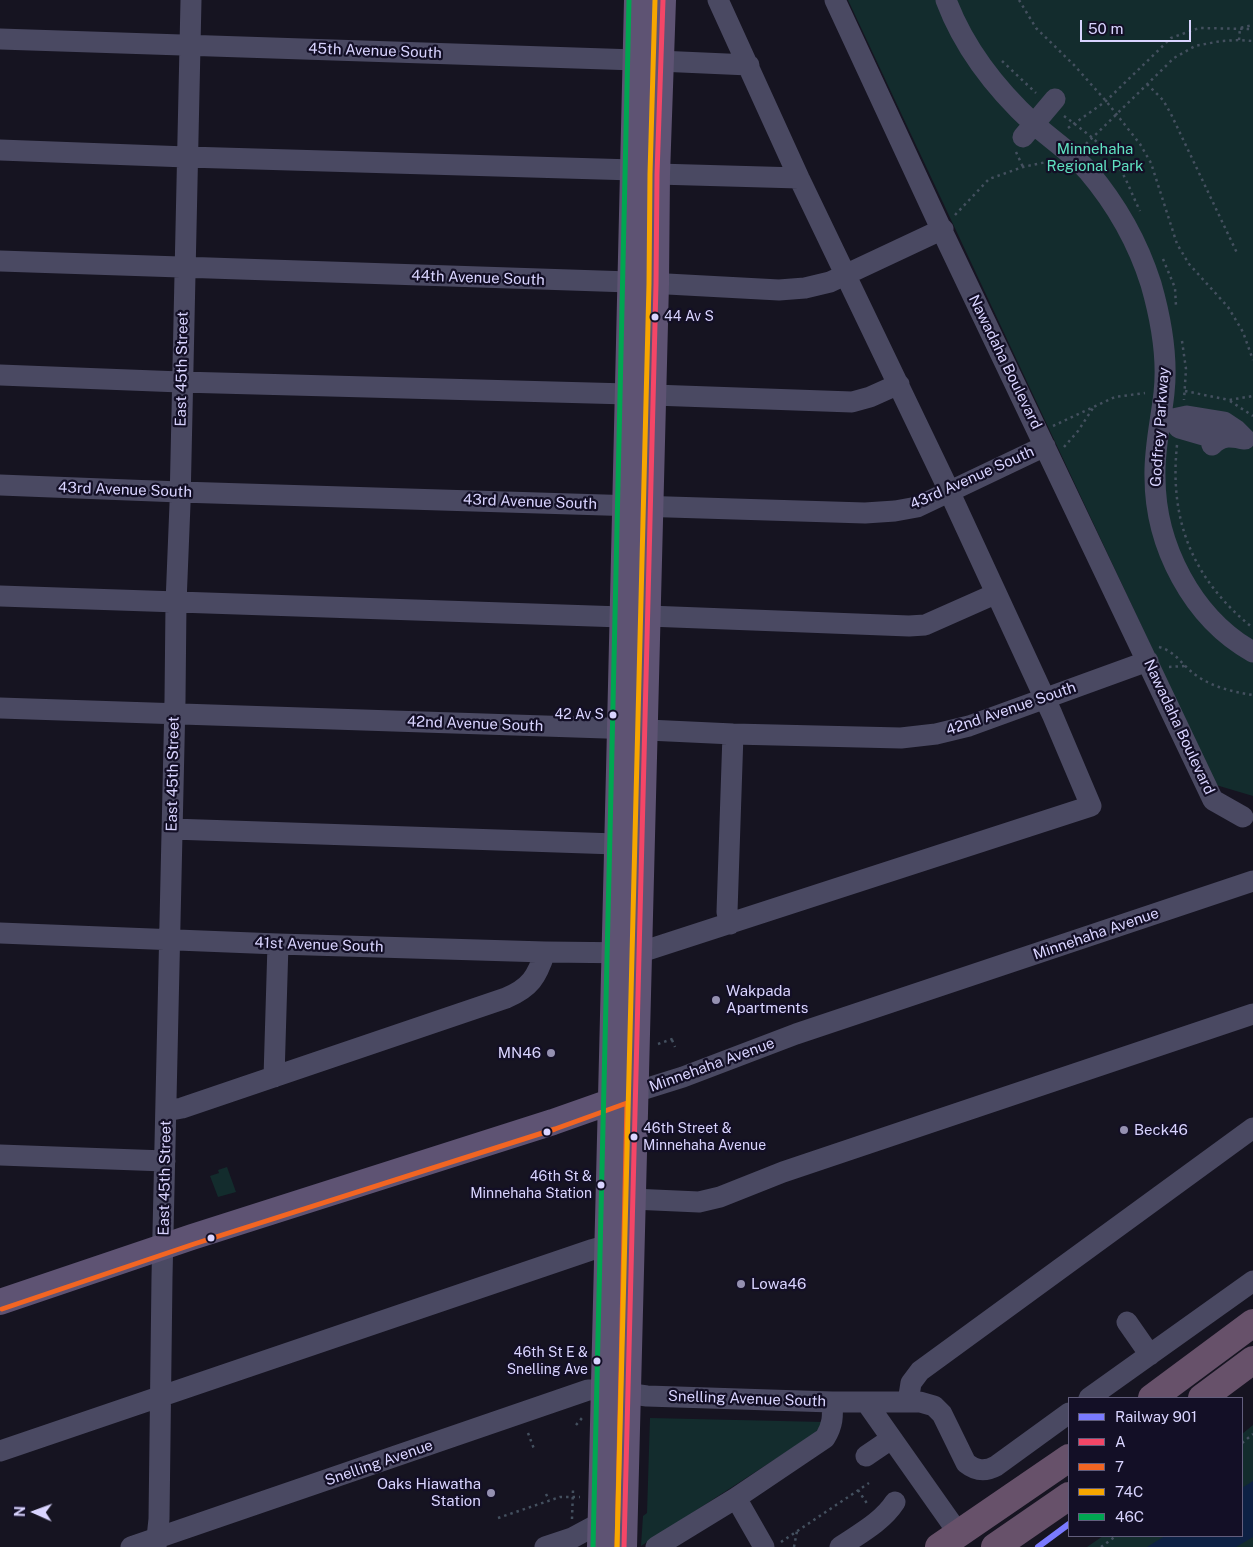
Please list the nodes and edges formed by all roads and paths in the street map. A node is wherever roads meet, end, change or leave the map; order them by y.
1 (190, 0) edge
2 (637, 0) edge
3 (663, 0) edge
4 (718, 0) edge
5 (835, 0) edge
6 (1019, 0) edge
7 (943, 6) edge
8 (1253, 25) edge
9 (1240, 28) junction
10 (1253, 29) edge
11 (0, 39) edge
12 (1239, 40) junction
13 (1253, 41) edge
14 (190, 44) junction
15 (636, 60) junction
16 (662, 60) junction
17 (749, 65) junction
18 (1147, 84) junction
19 (1055, 99) dead end
20 (1106, 100) junction
21 (1117, 114) junction
22 (1029, 131) junction
23 (1052, 139) junction
24 (0, 150) edge
25 (1079, 150) dead end
26 (187, 157) junction
27 (1058, 160) dead end
28 (645, 172) junction
29 (800, 178) junction
30 (948, 223) junction
31 (1237, 254) dead end
32 (0, 261) edge
33 (184, 268) junction
34 (846, 275) junction
35 (630, 282) junction
36 (656, 284) junction
37 (1253, 360) edge
38 (0, 375) edge
39 (181, 382) junction
40 (899, 384) junction
41 (1179, 391) dead end
42 (1152, 393) dead end
43 (641, 394) junction
44 (1253, 396) edge
45 (1229, 400) junction
46 (1094, 407) junction
47 (1253, 416) edge
48 (1171, 425) junction
49 (1052, 441) junction
50 (0, 485) edge
51 (949, 491) junction
52 (180, 492) junction
53 (638, 506) junction
54 (995, 594) junction
55 (0, 596) edge
56 (176, 603) junction
57 (635, 616) junction
58 (1253, 628) edge
59 (1253, 652) edge
60 (1153, 658) junction
61 (1185, 666) junction
62 (1253, 695) edge
63 (1045, 700) junction
64 (0, 708) edge
65 (175, 714) junction
66 (632, 730) junction
67 (732, 734) junction
68 (1243, 817) dead end
69 (172, 829) junction
70 (616, 844) junction
71 (1253, 881) edge
72 (730, 924) junction
73 (0, 933) edge
74 (169, 938) junction
75 (278, 944) junction
76 (545, 952) junction
77 (626, 953) junction
78 (1253, 1014) edge
79 (651, 1046) dead end
80 (675, 1047) dead end
81 (274, 1076) junction
82 (635, 1092) junction
83 (609, 1102) junction
84 (166, 1111) junction
85 (1253, 1128) edge
86 (0, 1156) edge
87 (165, 1161) junction
88 (632, 1199) junction
89 (606, 1246) junction
90 (163, 1247) junction
91 (1253, 1281) edge
92 (0, 1302) edge
93 (1127, 1322) dead end
94 (1253, 1323) edge
95 (1150, 1355) junction
96 (1253, 1360) edge
97 (615, 1392) junction
98 (160, 1396) junction
99 (1091, 1397) edge
100 (1153, 1397) edge
101 (1203, 1397) edge
102 (832, 1402) junction
103 (866, 1402) junction
104 (908, 1402) junction
105 (1068, 1414) edge
106 (528, 1433) dead end
107 (1253, 1434) edge
108 (891, 1439) junction
109 (1243, 1442) edge
110 (534, 1449) dead end
111 (0, 1451) edge
112 (866, 1456) dead end
113 (1068, 1459) edge
114 (869, 1483) dead end
115 (573, 1490) dead end
116 (546, 1494) dead end
117 (573, 1497) junction
118 (584, 1497) dead end
119 (1068, 1497) edge
120 (736, 1498) junction
121 (549, 1500) junction
122 (894, 1502) dead end
123 (498, 1518) dead end
124 (608, 1530) edge
125 (797, 1531) junction
126 (1115, 1537) edge
127 (572, 1538) junction
128 (949, 1541) edge
129 (157, 1542) edge
130 (131, 1547) edge
131 (545, 1547) edge
132 (624, 1547) edge
133 (656, 1547) edge
134 (764, 1547) edge
135 (773, 1547) edge
136 (794, 1547) edge
137 (840, 1547) edge
138 (995, 1547) edge
139 (1101, 1547) edge

1 - 14 street, East 45th Street
2 - 15 main road
3 - 16 main road
4 - 17 street
5 - 30 street, Nawadaha Boulevard
6 - 20 path
7 - 22 street, Godfrey Parkway
8 - 9 path
9 - 10 path
9 - 12 path
9 - 20 path
11 - 14 street, 45th Avenue South
12 - 13 path
12 - 18 path
14 - 15 street, 45th Avenue South
14 - 26 street, East 45th Street
15 - 16 street, 45th Avenue South
15 - 28 main road
16 - 17 street, 45th Avenue South
16 - 28 main road
17 - 29 street
18 - 21 path
18 - 31 path
19 - 22 street
20 - 21 path
20 - 23 path
21 - 25 path
21 - 37 path
22 - 23 street, Godfrey Parkway
23 - 48 street, Godfrey Parkway
24 - 26 street
26 - 28 street
26 - 33 street, East 45th Street
27 - 30 path
28 - 29 street
28 - 35 main road
28 - 36 main road
29 - 34 street
30 - 34 street, 44th Avenue South
30 - 49 street, Nawadaha Boulevard
32 - 33 street, 44th Avenue South
33 - 35 street, 44th Avenue South
33 - 39 street, East 45th Street
34 - 36 street, 44th Avenue South
34 - 40 street
35 - 36 street, 44th Avenue South
35 - 43 main road
36 - 43 main road
38 - 39 street
39 - 43 street
39 - 52 street, East 45th Street
40 - 43 street
40 - 51 street
41 - 45 path
42 - 46 path
43 - 53 main road
44 - 45 path
45 - 47 path
46 - 49 path
46 - 49 path
48 - 48 street
48 - 58 path
48 - 59 street, Godfrey Parkway
49 - 51 street, 43rd Avenue South
49 - 60 street, Nawadaha Boulevard
50 - 52 street, 43rd Avenue South
51 - 53 street, 43rd Avenue South
51 - 54 street
52 - 53 street, 43rd Avenue South
52 - 56 street, East 45th Street
53 - 57 main road
54 - 57 street
54 - 63 street
55 - 56 street
56 - 57 street
56 - 65 street, East 45th Street
57 - 66 main road
60 - 61 path
60 - 61 path
60 - 63 street, 42nd Avenue South
60 - 68 street, Nawadaha Boulevard
61 - 62 path
63 - 67 street, 42nd Avenue South
63 - 72 street, 41st Avenue South
64 - 65 street, 42nd Avenue South
65 - 66 street, 42nd Avenue South
65 - 69 street, East 45th Street
66 - 67 street, 42nd Avenue South
66 - 70 main road
66 - 77 main road
67 - 72 street
69 - 70 street
69 - 74 street, East 45th Street
70 - 77 main road
71 - 82 street, Minnehaha Avenue
72 - 77 street, 41st Avenue South
73 - 74 street, 41st Avenue South
74 - 75 street, 41st Avenue South
74 - 84 street, East 45th Street
75 - 76 street, 41st Avenue South
75 - 81 street
76 - 77 street, 41st Avenue South
76 - 81 street
77 - 82 main road
77 - 83 main road
78 - 88 street
79 - 80 path
81 - 84 street
82 - 83 main road, Minnehaha Avenue
82 - 88 main road
83 - 89 main road
83 - 90 main road, Minnehaha Avenue
84 - 87 street, East 45th Street
85 - 104 street
86 - 87 street
87 - 90 street, East 45th Street
88 - 97 main road
89 - 97 main road
89 - 98 street
90 - 92 main road, Minnehaha Avenue
90 - 98 street, East 45th Street
91 - 95 street
93 - 95 street
94 - 100 highway
95 - 99 street
96 - 101 highway
97 - 102 street, Snelling Avenue South
97 - 124 main road
97 - 129 street, Snelling Avenue
98 - 111 street
98 - 129 street, East 45th Street
102 - 103 street, Snelling Avenue South
102 - 120 street
103 - 104 street, Snelling Avenue South
103 - 108 street
104 - 105 street, Snelling Avenue South
106 - 110 path
107 - 109 path
108 - 112 street
108 - 128 street
113 - 128 highway
114 - 125 path
115 - 117 path
116 - 121 path
117 - 118 path
117 - 121 path
117 - 127 path
119 - 138 highway
120 - 133 street
120 - 134 street
121 - 123 path
122 - 137 street
124 - 127 street
124 - 132 main road
125 - 135 path
125 - 136 path
126 - 139 path
127 - 131 street
129 - 130 street, Snelling Avenue

